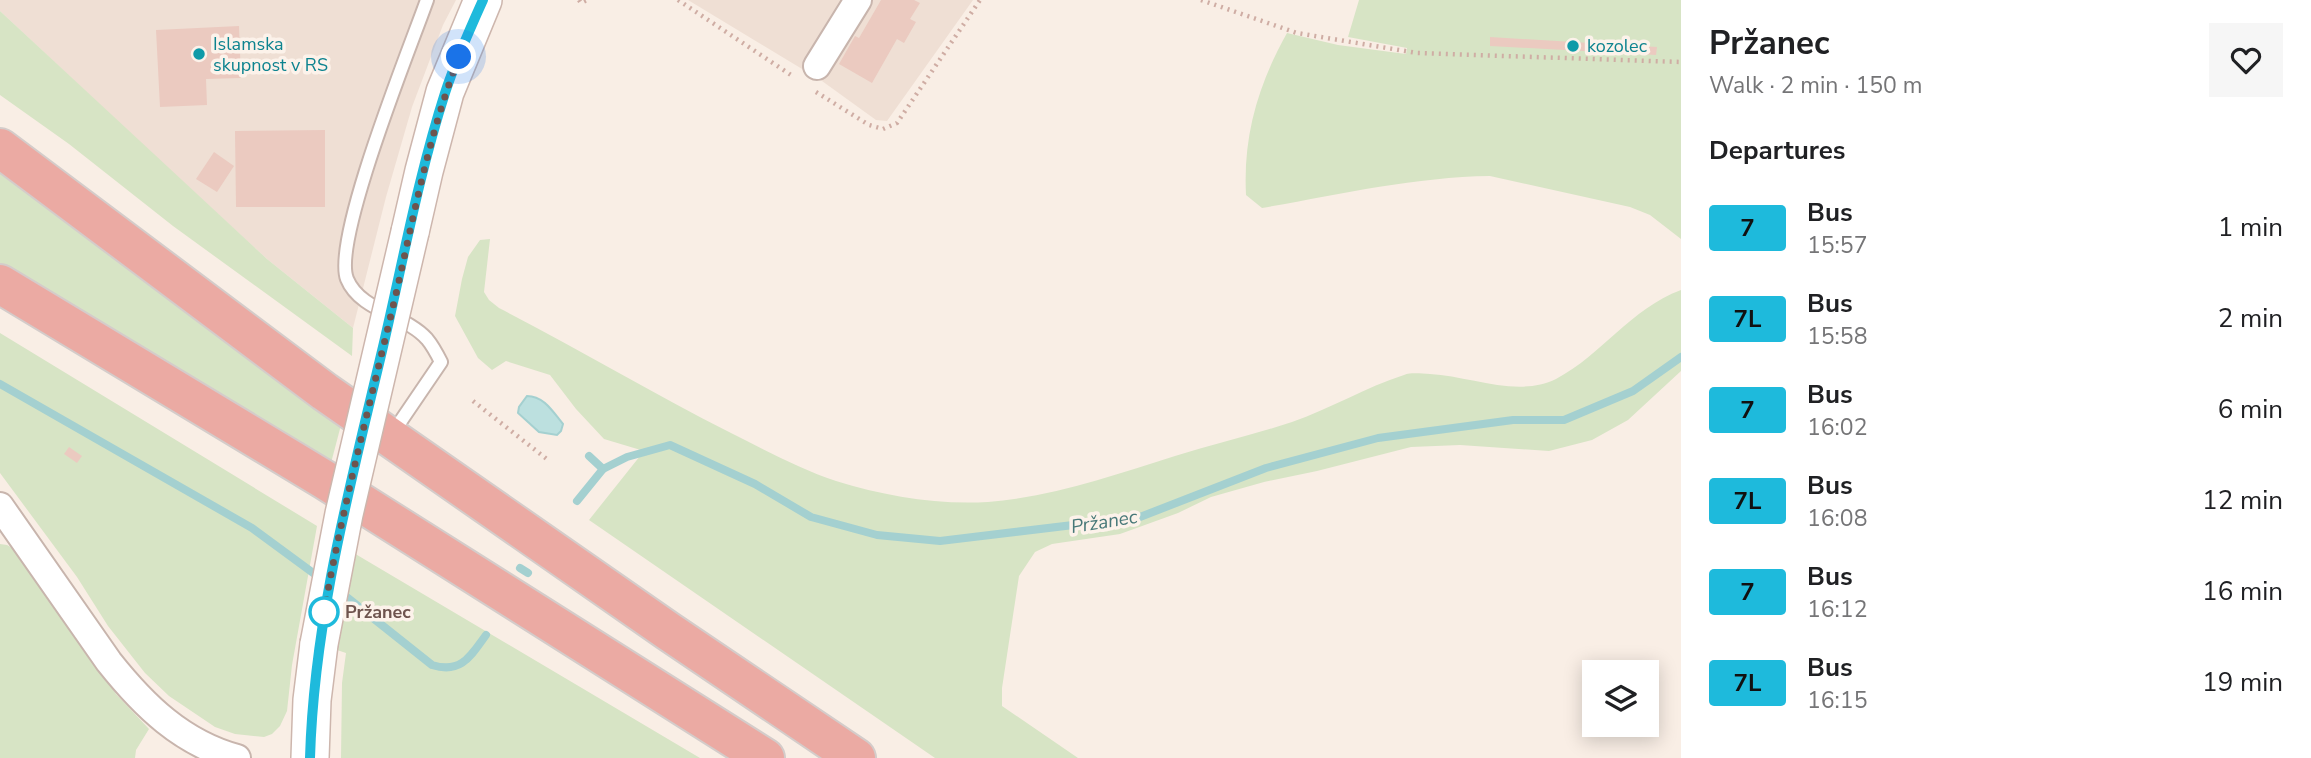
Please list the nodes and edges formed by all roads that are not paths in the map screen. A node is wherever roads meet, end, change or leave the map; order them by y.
1 (427, 0) edge
2 (483, 0) edge
3 (858, 0) edge
4 (817, 66) dead end
5 (0, 148) edge
6 (0, 284) edge
7 (390, 437) junction
8 (0, 506) edge
9 (237, 758) edge
10 (310, 758) edge
11 (765, 758) edge
12 (856, 758) edge

1 - 7 lane
2 - 10 street, bridge
3 - 4 street
5 - 7 highway
6 - 11 highway
7 - 12 highway
8 - 9 street

